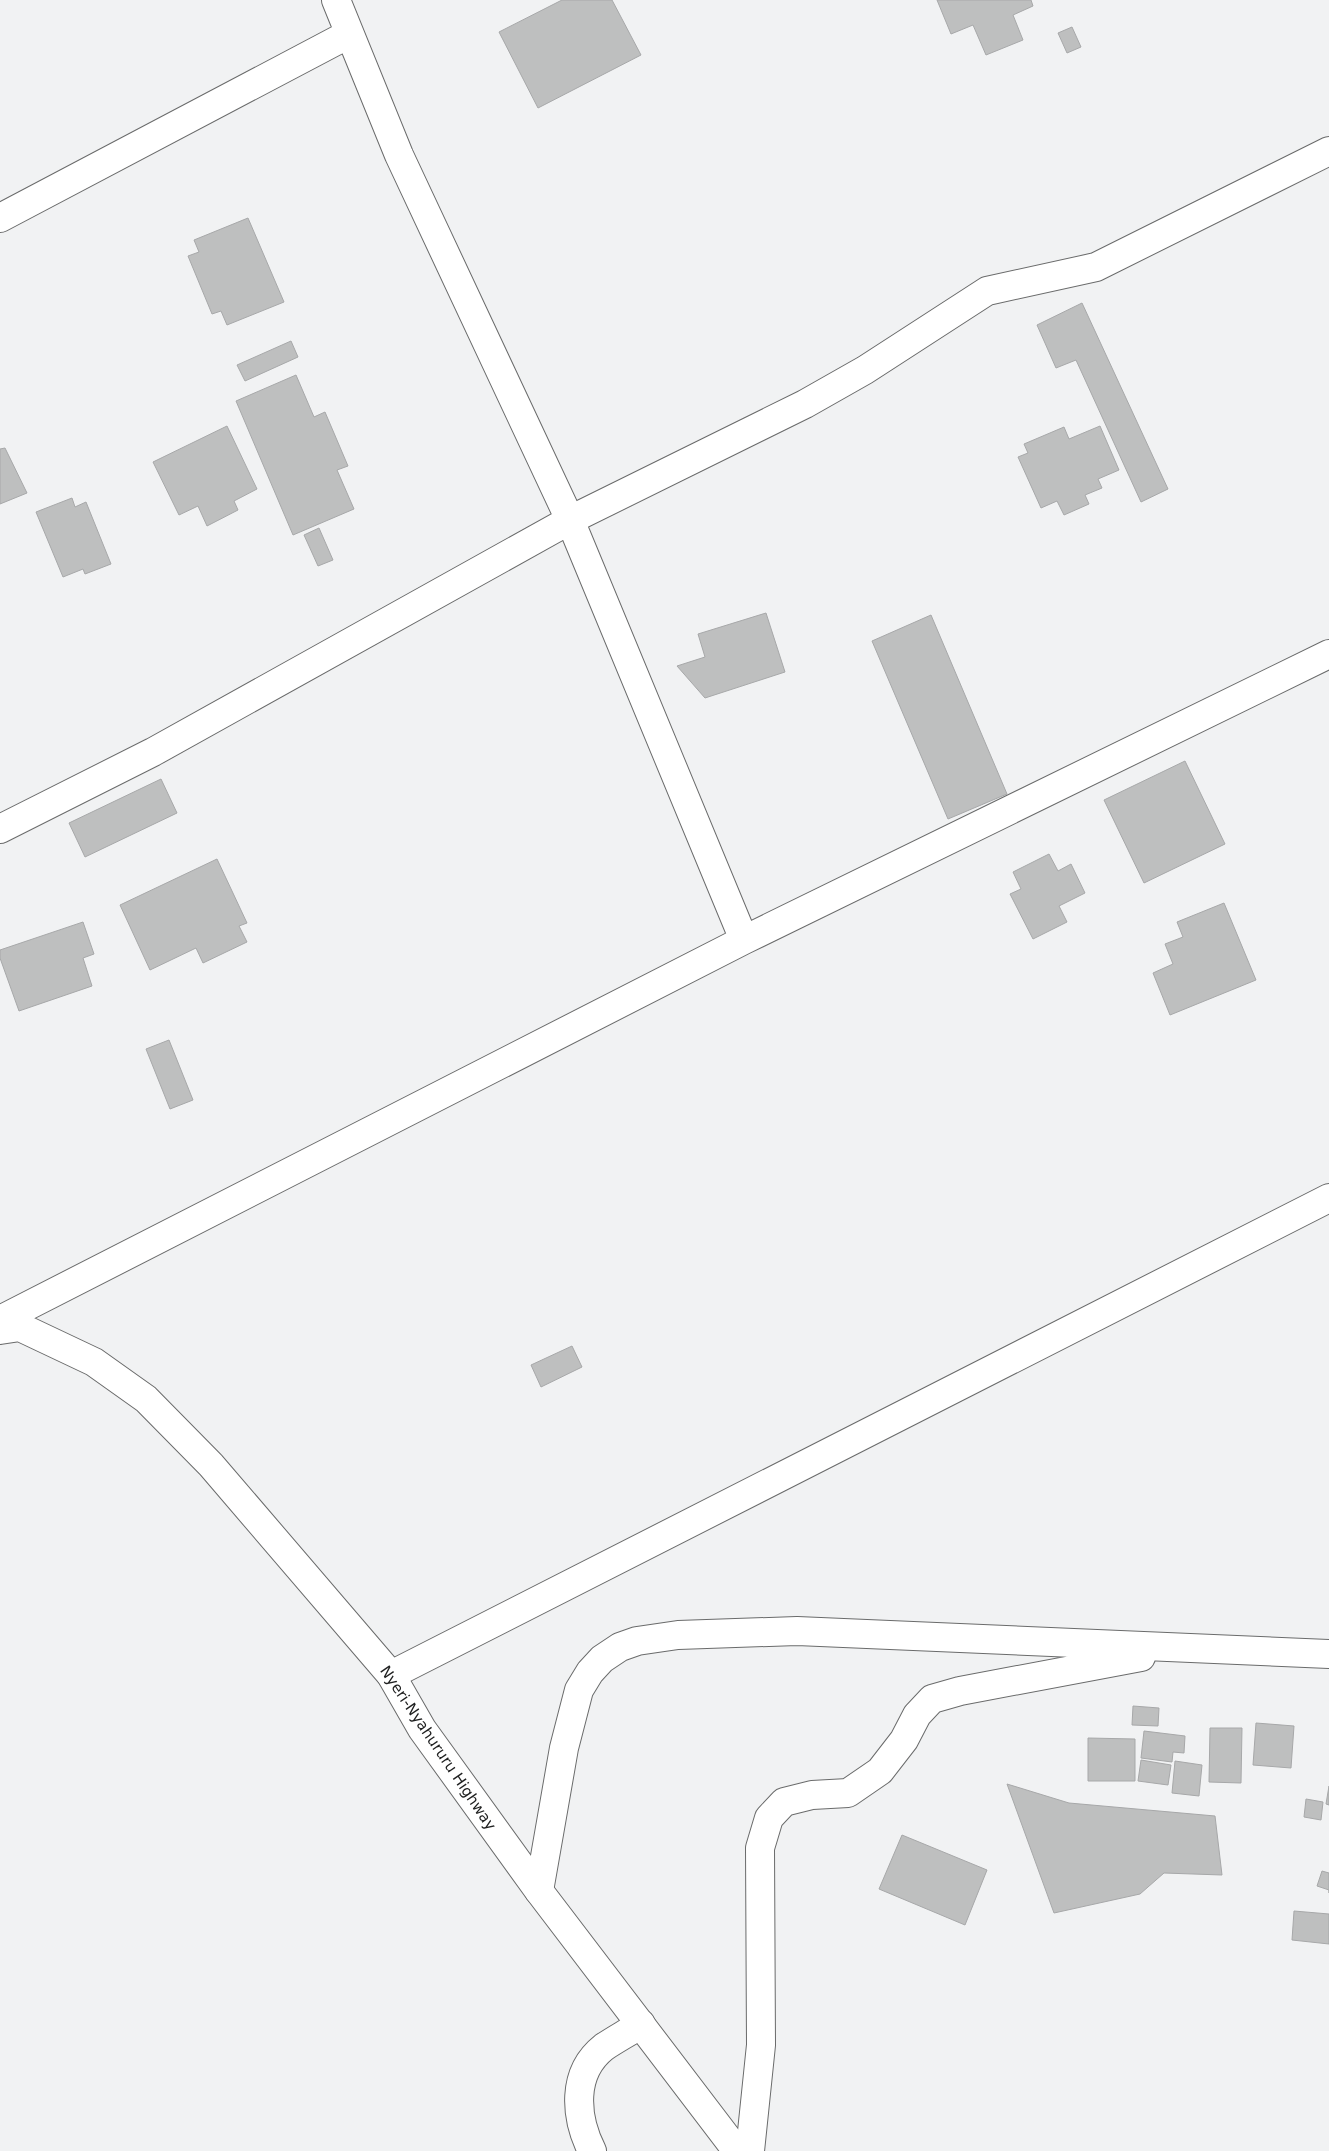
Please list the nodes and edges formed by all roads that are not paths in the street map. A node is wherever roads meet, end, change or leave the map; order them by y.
1 (336, 0) edge
2 (349, 34) junction
3 (1329, 151) edge
4 (0, 218) edge
5 (570, 520) junction
6 (1329, 654) edge
7 (0, 829) edge
8 (744, 940) junction
9 (1329, 1198) edge
10 (0, 1320) edge
11 (0, 1330) edge
12 (1188, 1648) junction
13 (1329, 1654) edge
14 (391, 1675) junction
15 (539, 1891) junction
16 (641, 2024) junction
17 (592, 2151) edge
18 (737, 2151) edge
19 (750, 2151) edge

1 - 2 main road
2 - 4 main road
2 - 5 main road
3 - 5 main road
5 - 7 main road
5 - 8 main road
6 - 8 main road
8 - 10 main road
9 - 14 main road
11 - 14 main road, Nyeri-Nyahururu Highway
12 - 13 main road
12 - 15 main road
12 - 19 main road
14 - 15 main road, Nyeri-Nyahururu Highway
15 - 16 main road, Nyeri-Nyahururu Highway
16 - 17 main road
16 - 18 main road, Nyeri-Nyahururu Highway

